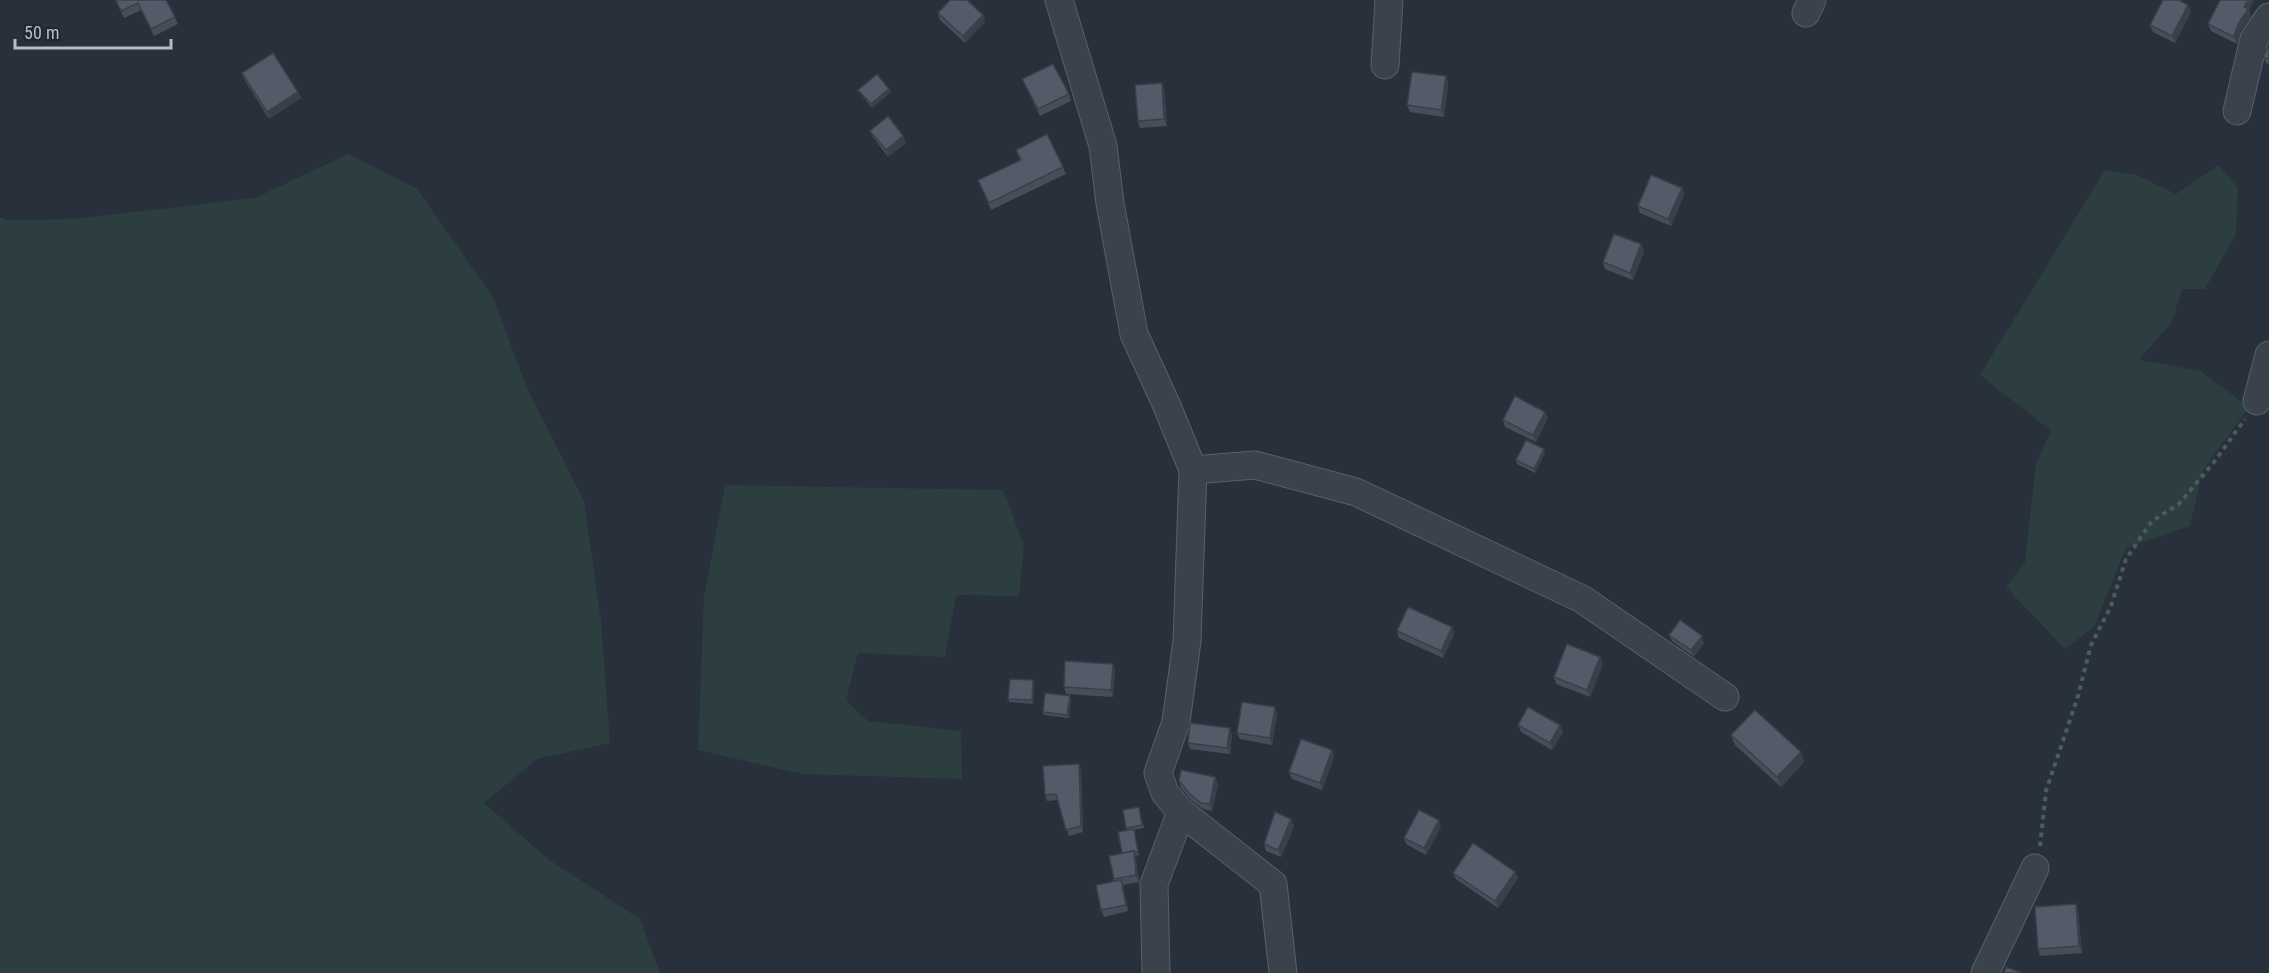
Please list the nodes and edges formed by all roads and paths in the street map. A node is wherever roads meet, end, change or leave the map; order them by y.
1 (1059, 0) edge
2 (1389, 0) edge
3 (2269, 17) edge
4 (1385, 65) dead end
5 (2237, 111) dead end
6 (2269, 356) edge
7 (2257, 401) joint
8 (1193, 470) junction
9 (1725, 697) dead end
10 (1181, 812) junction
11 (2035, 868) joint
12 (1156, 973) edge
13 (1283, 973) edge
14 (1984, 973) edge

1 - 8 street
2 - 4 street
3 - 5 street
6 - 7 street
7 - 11 path
8 - 9 street
8 - 10 street
10 - 12 street
10 - 13 street
11 - 14 street

